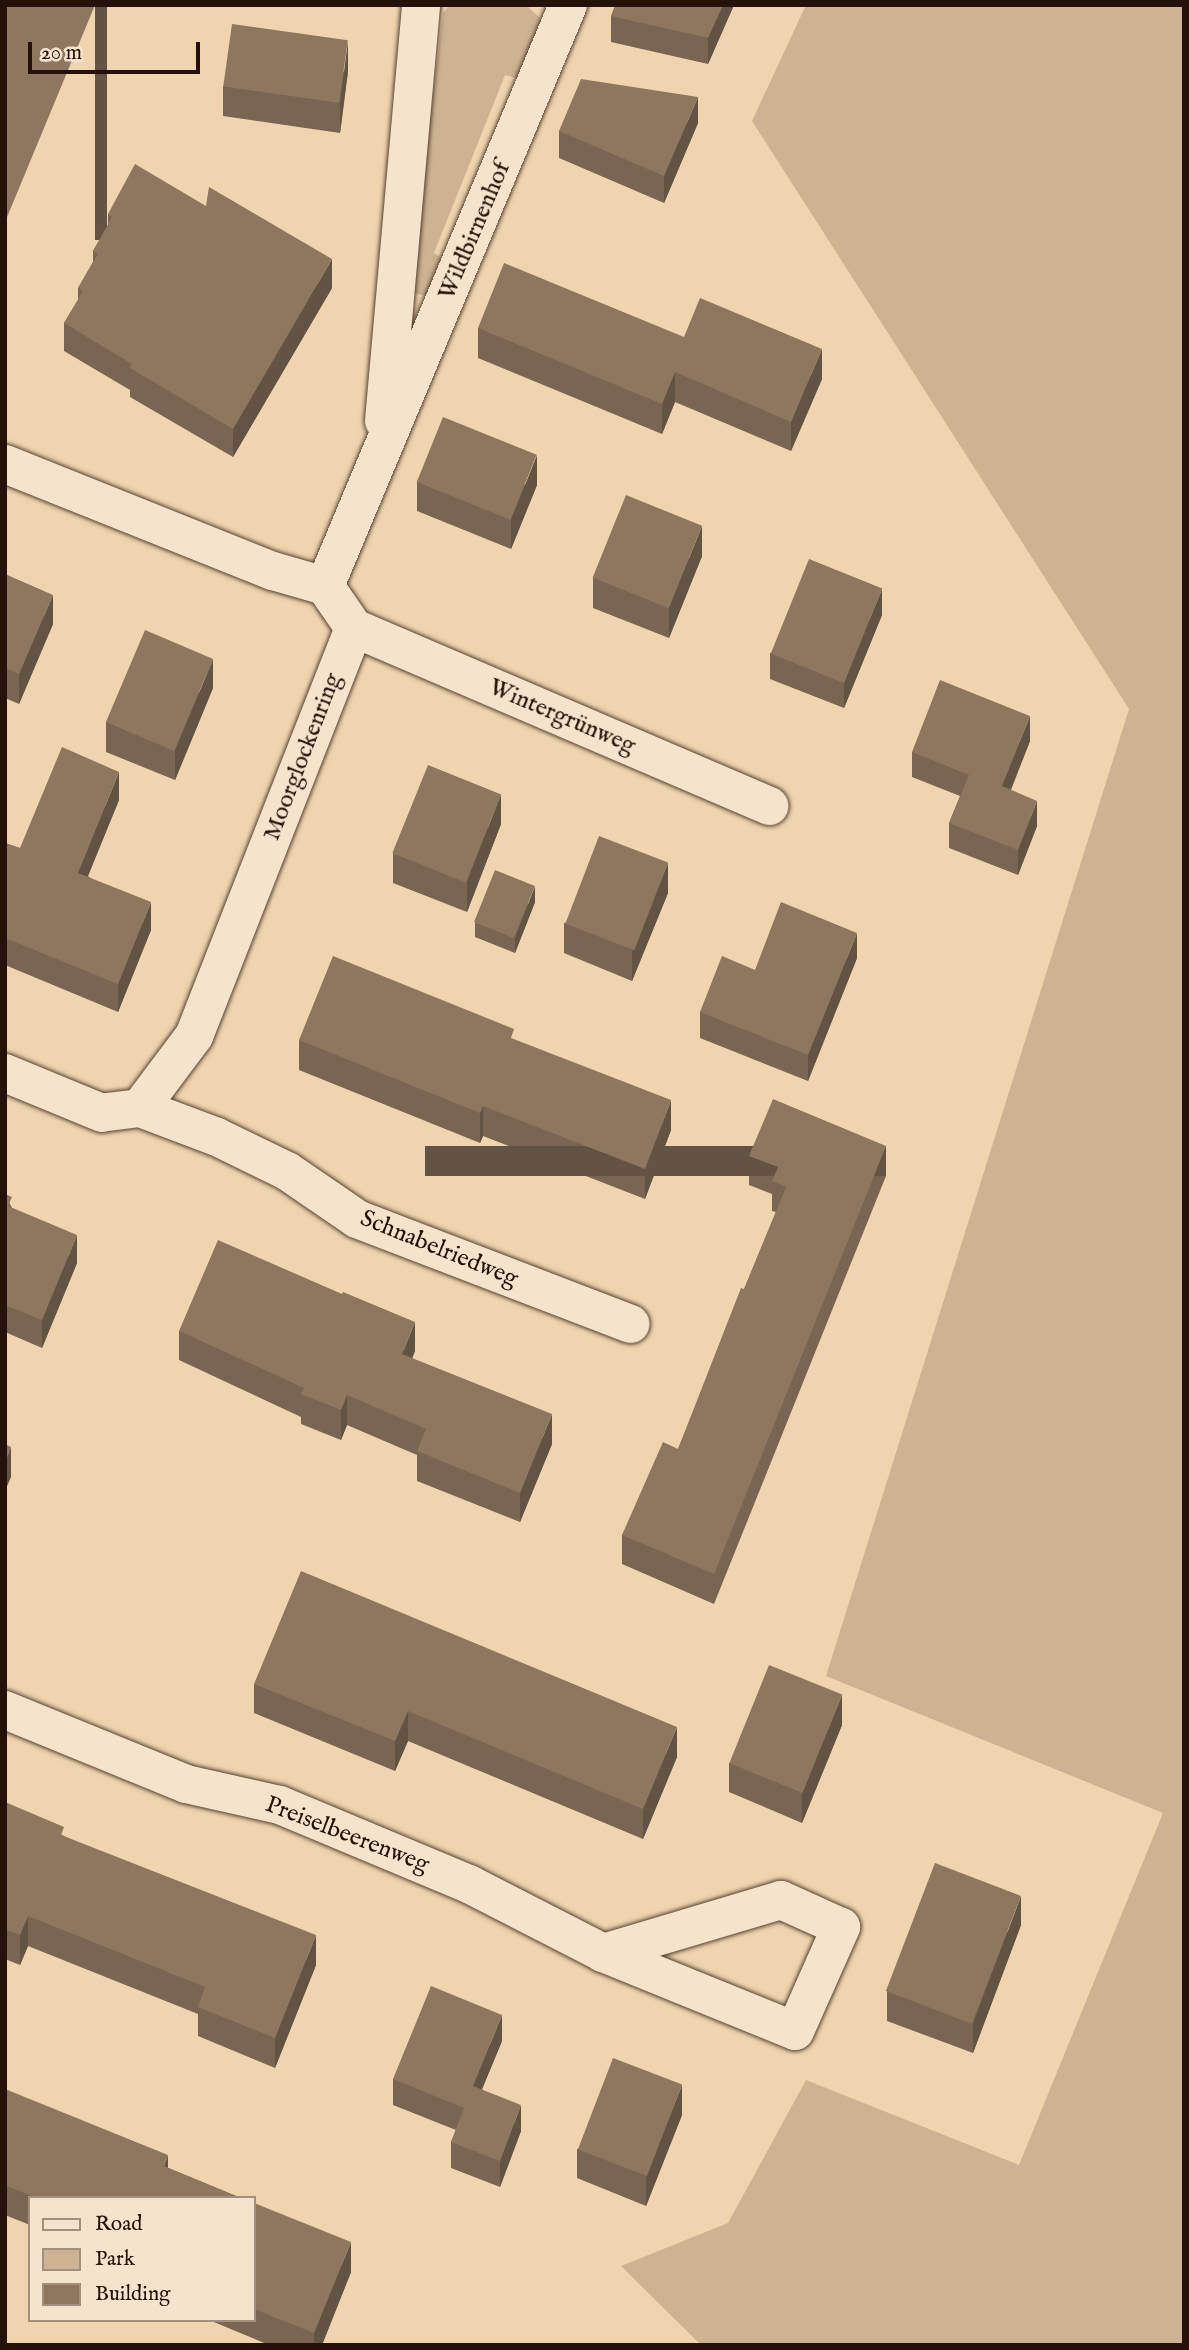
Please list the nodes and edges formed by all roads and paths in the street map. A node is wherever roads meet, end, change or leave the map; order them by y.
1 (421, 5) edge
2 (568, 5) edge
3 (381, 457) junction
4 (5, 464) edge
5 (325, 586) junction
6 (354, 628) junction
7 (769, 806) dead end
8 (5, 1073) edge
9 (139, 1108) junction
10 (631, 1324) dead end
11 (5, 1710) edge
12 (603, 1953) junction

1 - 3 street, Wildbirnenhof
2 - 3 street, Wildbirnenhof
3 - 5 street, Wildbirnenhof
4 - 5 street
5 - 6 street
6 - 7 street, Wintergrünweg
6 - 9 street, Moorglockenring
8 - 9 street
9 - 10 street, Schnabelriedweg
11 - 12 street, Preiselbeerenweg
12 - 12 street, Preiselbeerenweg

